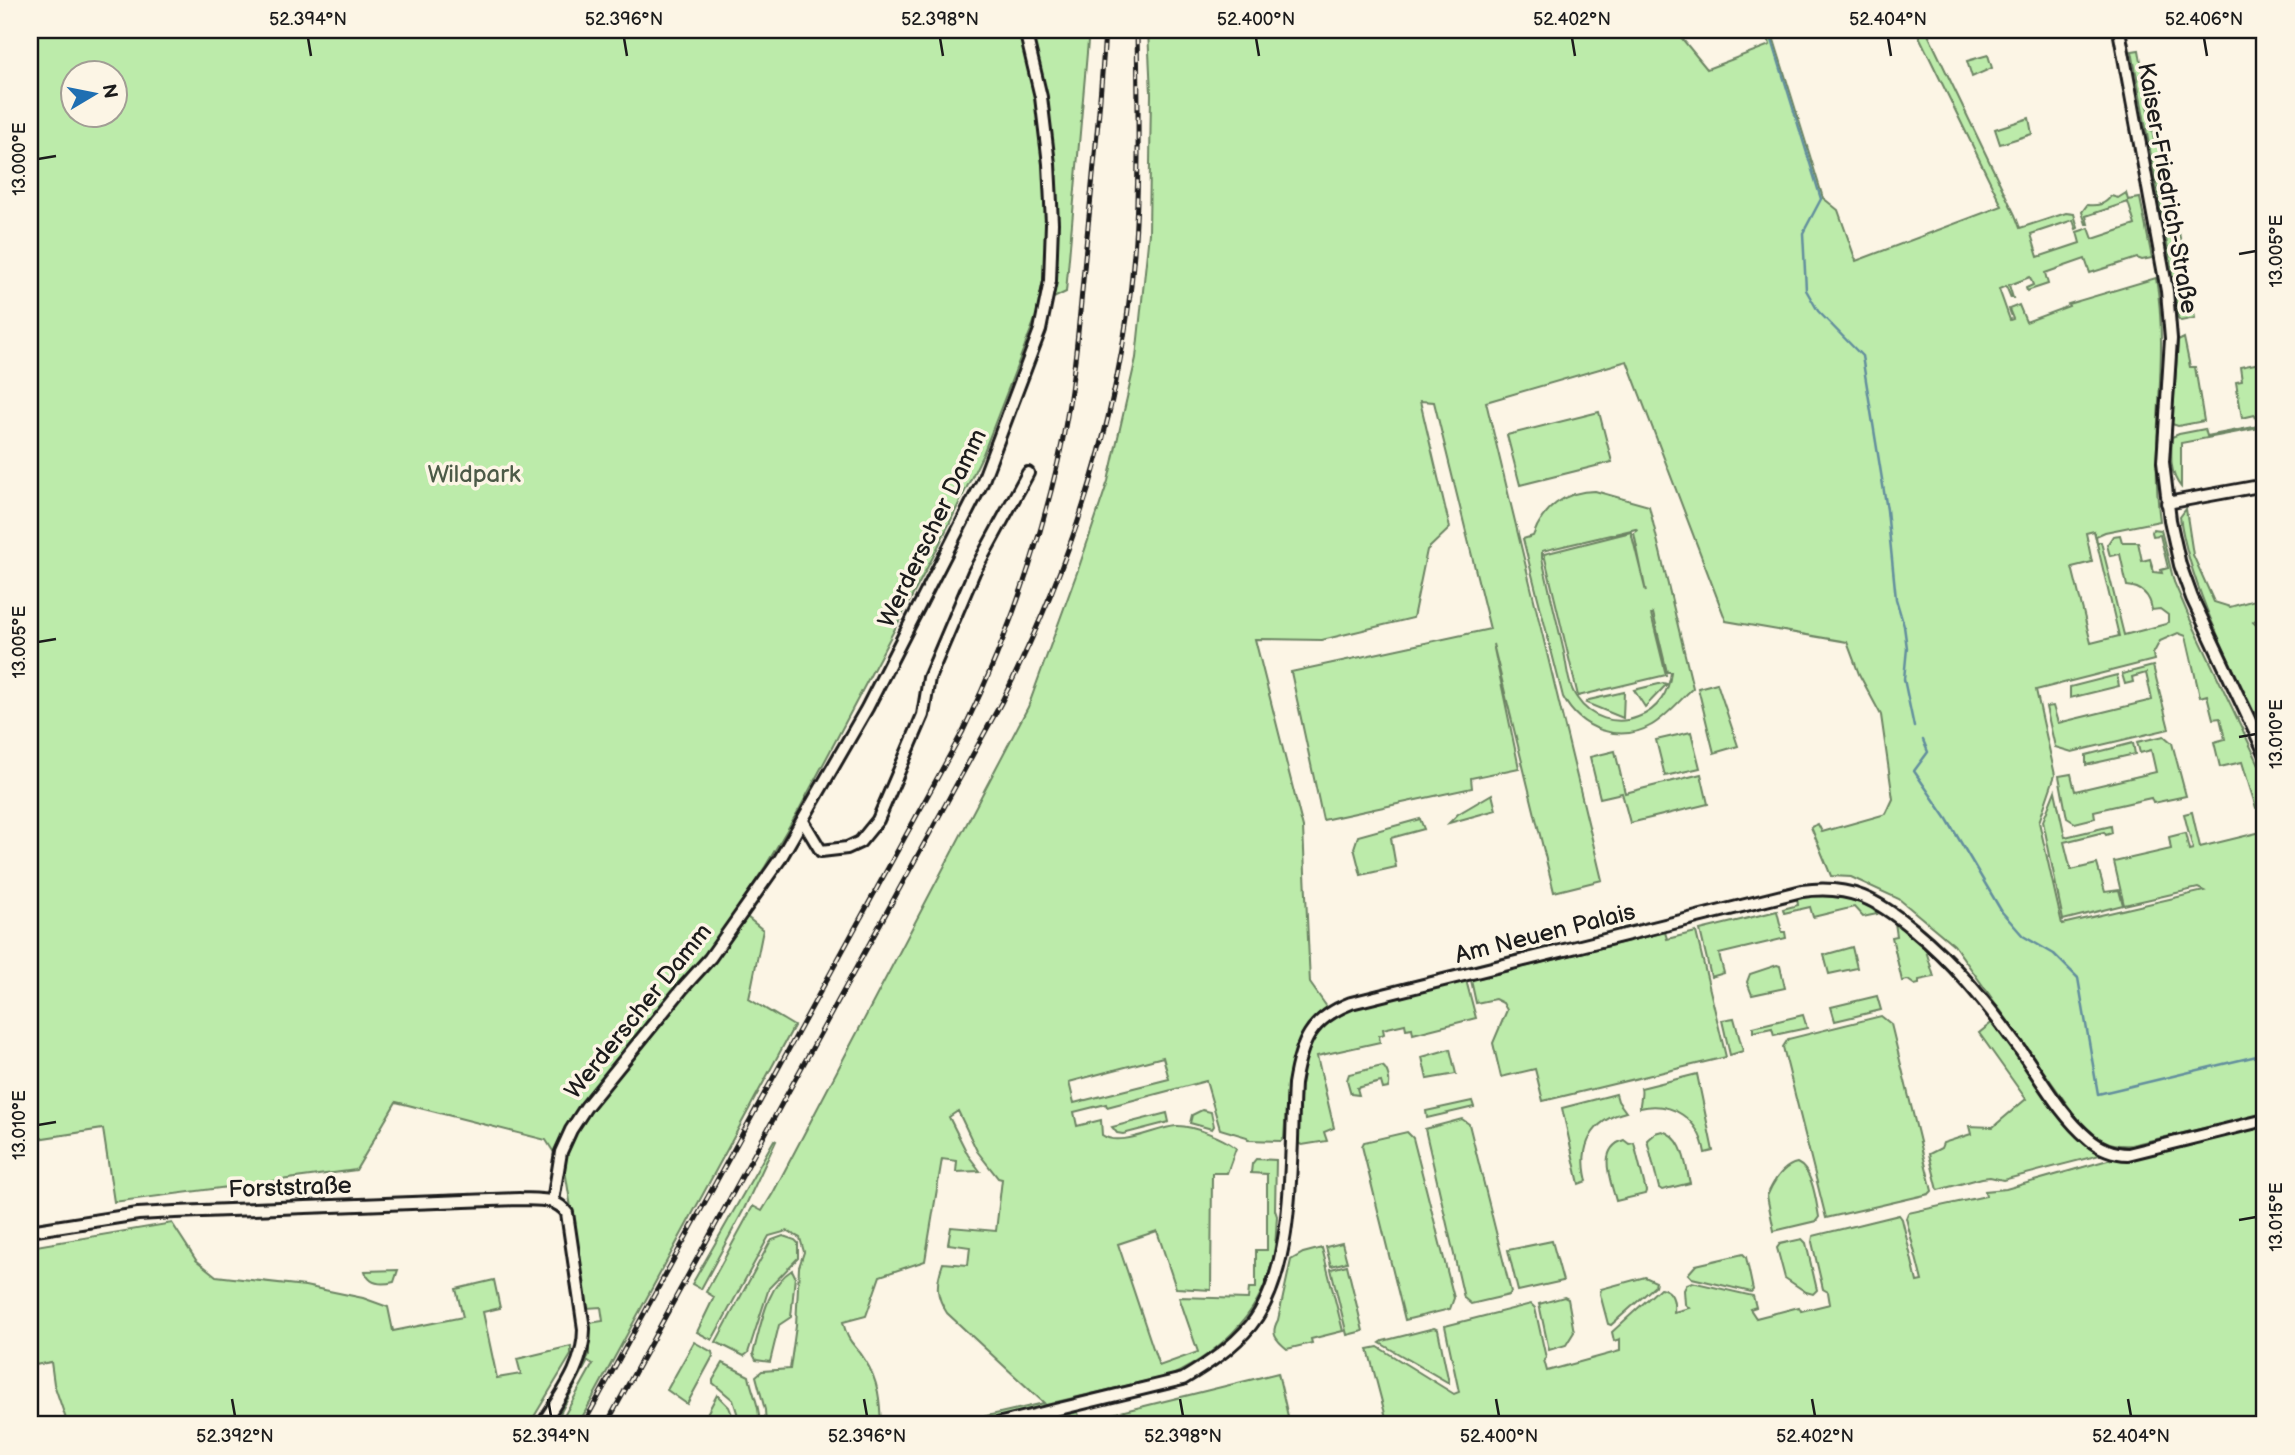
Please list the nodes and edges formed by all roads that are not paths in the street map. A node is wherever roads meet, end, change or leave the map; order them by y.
1 (1025, 30) edge
2 (2119, 30) edge
3 (1028, 473) dead end
4 (2265, 485) edge
5 (2167, 503) junction
6 (2265, 753) edge
7 (803, 821) junction
8 (2265, 1120) edge
9 (553, 1201) junction
10 (30, 1231) edge
11 (542, 1425) edge
12 (993, 1425) edge

1 - 7 street, Werderscher Damm
2 - 5 street, Kaiser-Friedrich-Straße
3 - 7 street
4 - 5 street
5 - 6 street, Kaiser-Friedrich-Straße
7 - 9 street, Werderscher Damm
8 - 12 street, Am Neuen Palais
9 - 10 street, Forststraße
9 - 11 street

